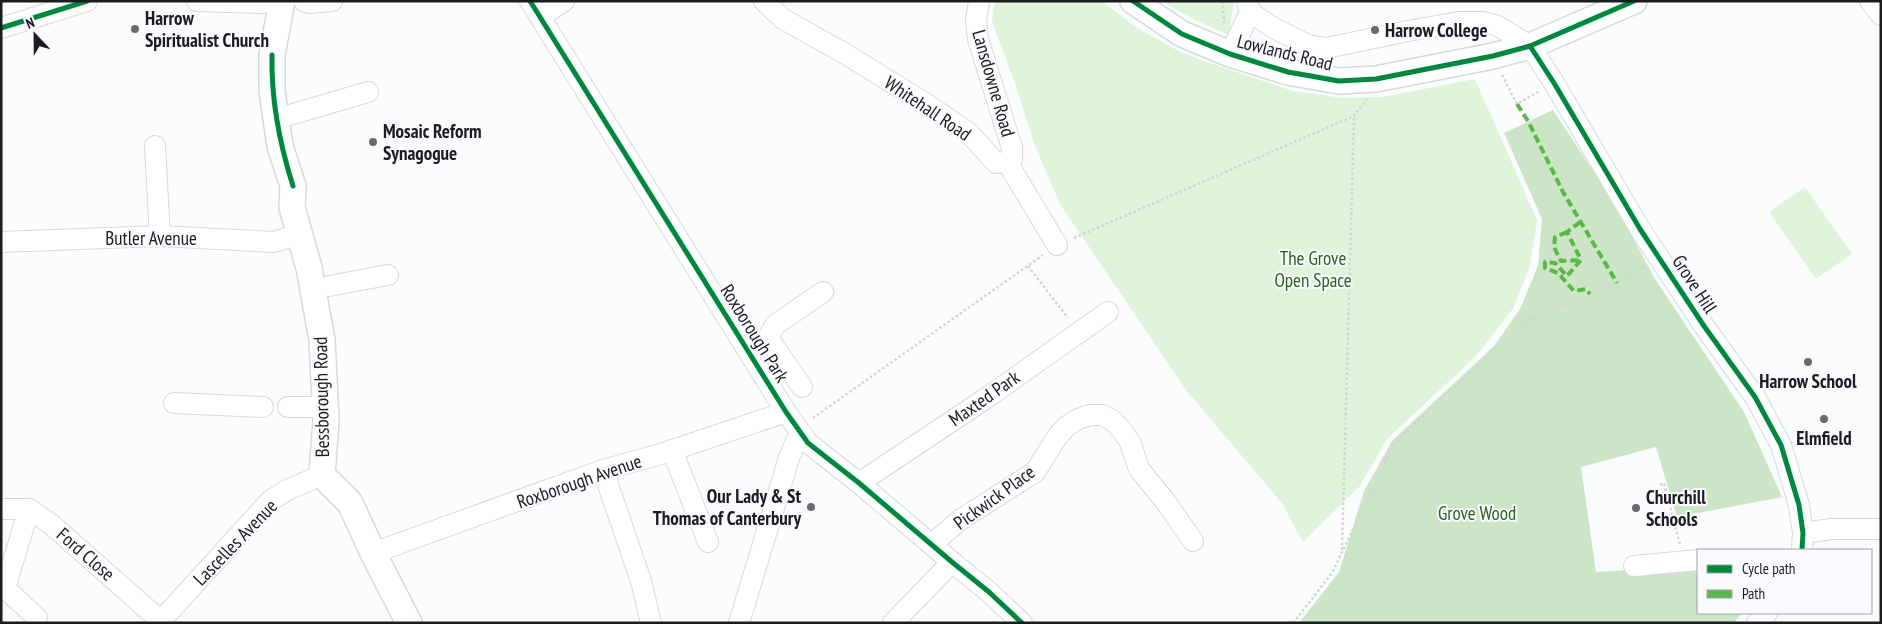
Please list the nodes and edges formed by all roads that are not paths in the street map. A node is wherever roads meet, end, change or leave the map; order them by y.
1 (87, 1) edge
2 (304, 1) edge
3 (332, 1) edge
4 (564, 1) edge
5 (764, 1) edge
6 (979, 1) edge
7 (1133, 1) edge
8 (1870, 1) edge
9 (199, 2) edge
10 (1632, 2) edge
11 (276, 3) edge
12 (1248, 6) edge
13 (535, 9) edge
14 (1881, 15) edge
15 (1, 28) edge
16 (1530, 46) junction
17 (1224, 52) junction
18 (368, 92) dead end
19 (276, 119) junction
20 (155, 146) dead end
21 (1007, 162) junction
22 (292, 186) junction
23 (299, 234) junction
24 (160, 236) junction
25 (1, 242) edge
26 (1057, 246) road end
27 (388, 275) dead end
28 (329, 286) junction
29 (823, 292) dead end
30 (1108, 312) dead end
31 (320, 326) junction
32 (768, 338) junction
33 (749, 352) junction
34 (802, 387) dead end
35 (174, 403) dead end
36 (263, 407) dead end
37 (288, 407) dead end
38 (325, 407) junction
39 (786, 412) junction
40 (800, 432) junction
41 (666, 452) junction
42 (603, 470) junction
43 (322, 475) junction
44 (860, 483) junction
45 (1, 509) edge
46 (29, 509) junction
47 (1881, 529) edge
48 (1194, 541) dead end
49 (1803, 542) edge
50 (703, 543) dead end
51 (932, 544) junction
52 (373, 553) junction
53 (1697, 560) edge
54 (952, 562) junction
55 (1634, 566) dead end
56 (37, 618) dead end
57 (161, 622) edge
58 (409, 623) edge
59 (651, 623) edge
60 (739, 623) edge
61 (893, 623) edge
62 (1022, 623) edge

1 - 15 street
2 - 3 street
4 - 13 street
5 - 21 street, Whitehall Road
6 - 21 street, Lansdowne Road
7 - 17 main road, Lowlands Road
8 - 14 street
9 - 11 street
10 - 16 main road, Lowlands Road
11 - 19 main road, Bessborough Road
12 - 16 street
12 - 17 street
13 - 33 street, Roxborough Park
16 - 17 main road, Lowlands Road
16 - 49 street, Grove Hill
18 - 19 street
19 - 22 main road, Bessborough Road
20 - 24 street
21 - 26 street
22 - 23 main road, Bessborough Road
22 - 28 main road, Bessborough Road
23 - 24 street, Butler Avenue
23 - 31 main road, Bessborough Road
24 - 25 street, Butler Avenue
27 - 28 street
28 - 31 main road, Bessborough Road
29 - 32 street
30 - 44 street, Maxted Park
31 - 38 main road, Bessborough Road
32 - 33 street
32 - 34 street
33 - 39 street, Roxborough Park
35 - 36 street
37 - 38 street
38 - 43 main road, Bessborough Road
39 - 40 street, Roxborough Park
39 - 41 street, Roxborough Avenue
40 - 44 street, Roxborough Park
40 - 60 street
41 - 42 street, Roxborough Avenue
41 - 50 street
42 - 52 street, Roxborough Avenue
42 - 59 street
43 - 52 main road, Bessborough Road
43 - 57 street, Lascelles Avenue
44 - 51 street, Roxborough Park
45 - 46 street
46 - 56 street
46 - 57 street, Ford Close
47 - 49 street
48 - 51 street, Pickwick Place
51 - 54 street, Roxborough Park
52 - 58 main road, Bessborough Road
53 - 55 street
54 - 61 street
54 - 62 street, Roxborough Park

